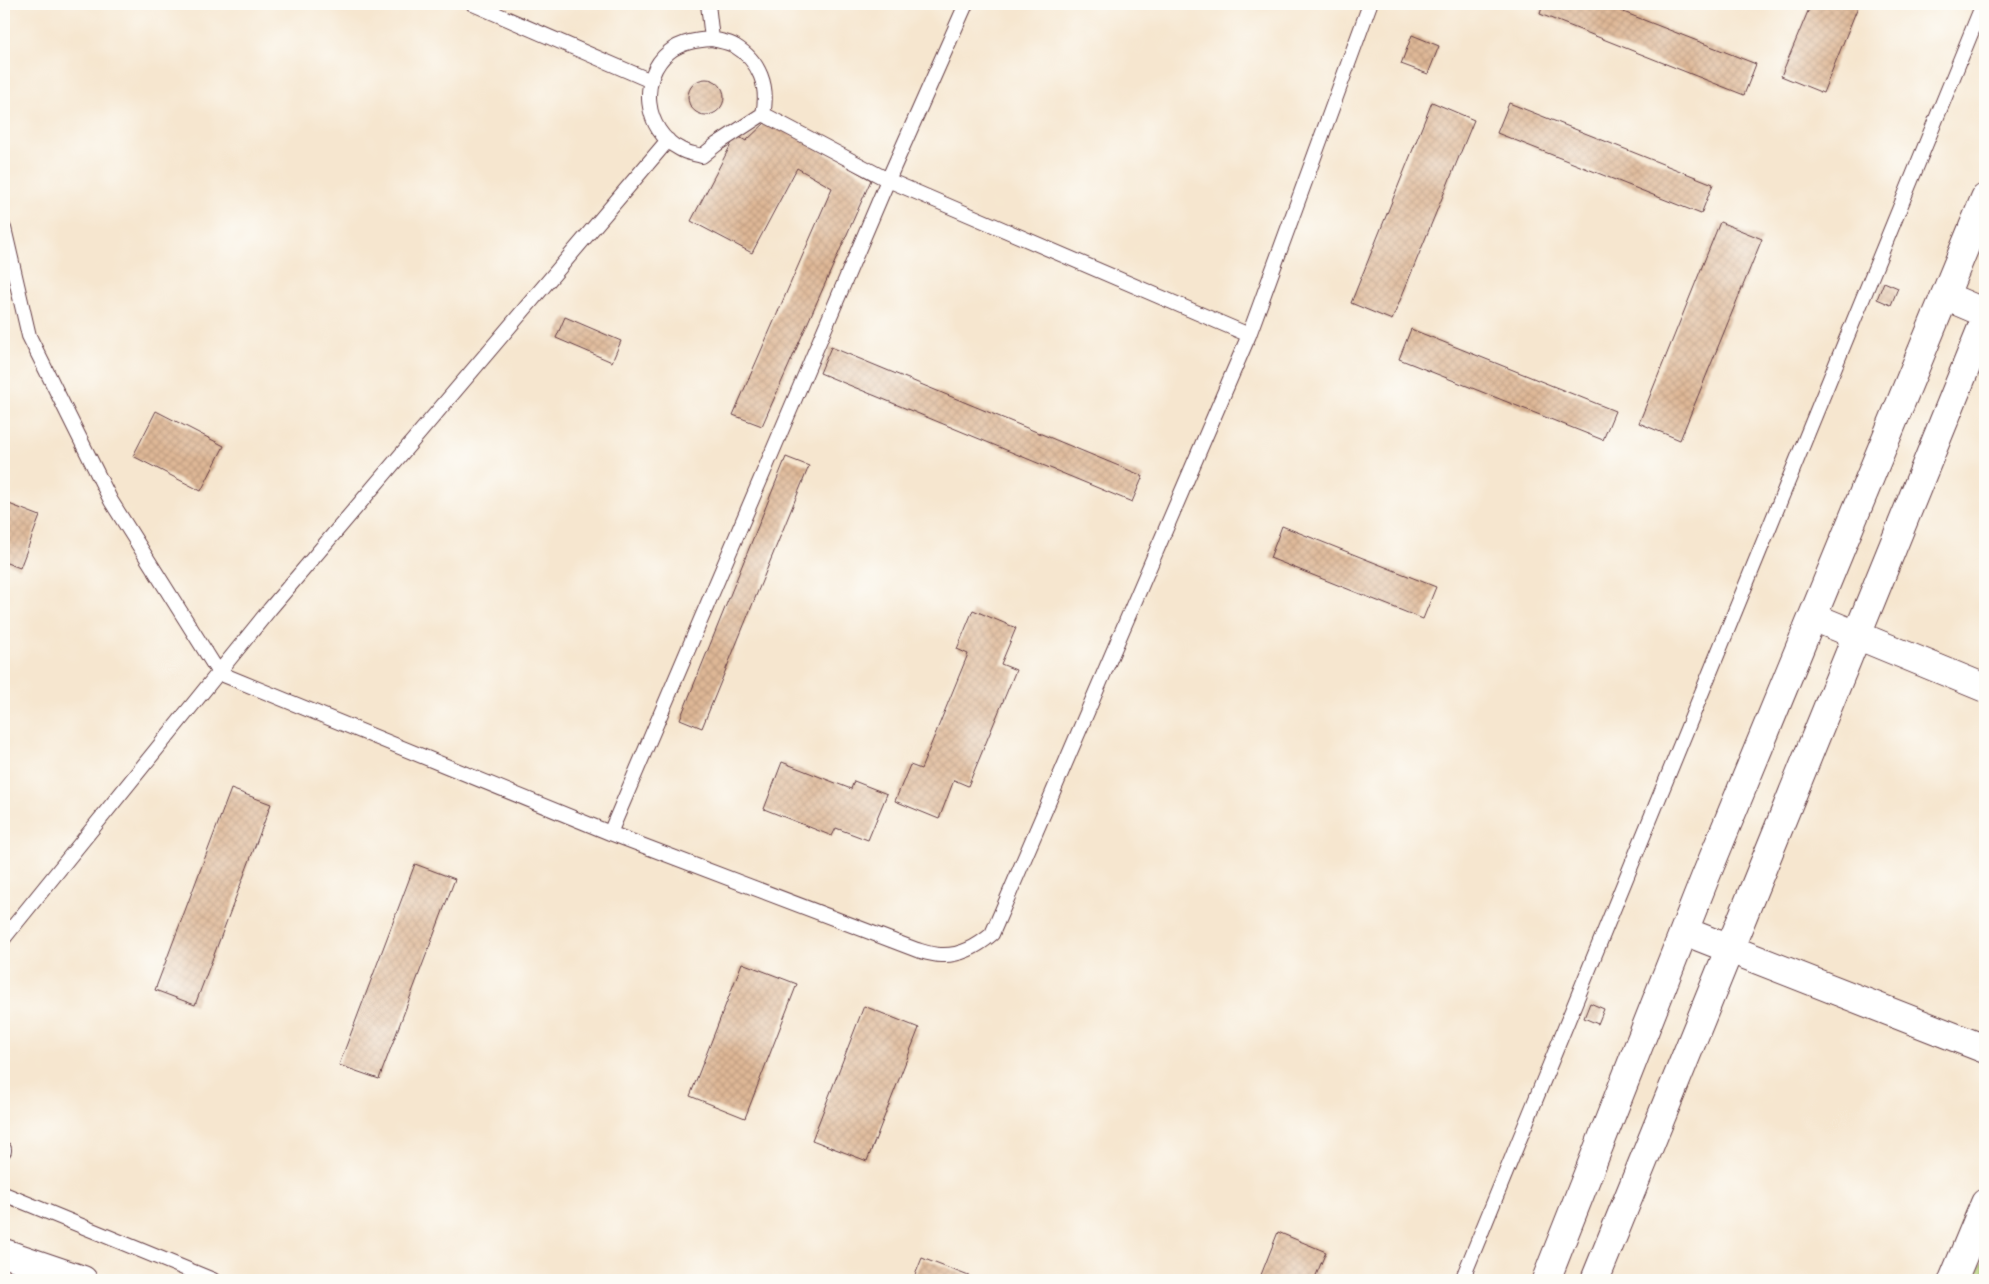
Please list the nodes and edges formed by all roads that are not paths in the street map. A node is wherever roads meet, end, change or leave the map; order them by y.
1 (473, 4) edge
2 (708, 4) edge
3 (966, 4) edge
4 (1370, 4) edge
5 (1983, 4) edge
6 (712, 38) junction
7 (651, 81) junction
8 (763, 114) junction
9 (668, 140) junction
10 (888, 180) junction
11 (1985, 198) edge
12 (4, 228) edge
13 (1945, 296) junction
14 (1985, 313) edge
15 (1985, 320) edge
16 (1249, 335) junction
17 (1813, 617) junction
18 (1857, 635) junction
19 (219, 673) junction
20 (1985, 688) edge
21 (610, 833) junction
22 (1684, 931) junction
23 (4, 938) edge
24 (1730, 949) junction
25 (1985, 1049) edge
26 (4, 1194) edge
27 (1985, 1203) edge
28 (4, 1253) edge
29 (83, 1280) edge
30 (213, 1280) edge
31 (1462, 1280) edge
32 (1546, 1280) edge
33 (1595, 1280) edge
34 (1952, 1280) edge

1 - 7 lane
2 - 6 lane
3 - 10 lane
4 - 16 lane
5 - 31 lane
6 - 7 lane
6 - 8 lane
7 - 9 lane
8 - 9 lane
8 - 10 lane
9 - 19 lane
10 - 16 lane
10 - 21 lane
11 - 13 street
12 - 19 lane
13 - 14 street
13 - 17 street
15 - 18 street
16 - 21 lane
17 - 18 street
17 - 22 street
18 - 20 street
18 - 24 street
19 - 21 lane
19 - 23 lane
22 - 24 street
22 - 32 street
24 - 25 street
24 - 33 street
26 - 30 lane
27 - 34 street
28 - 29 street

